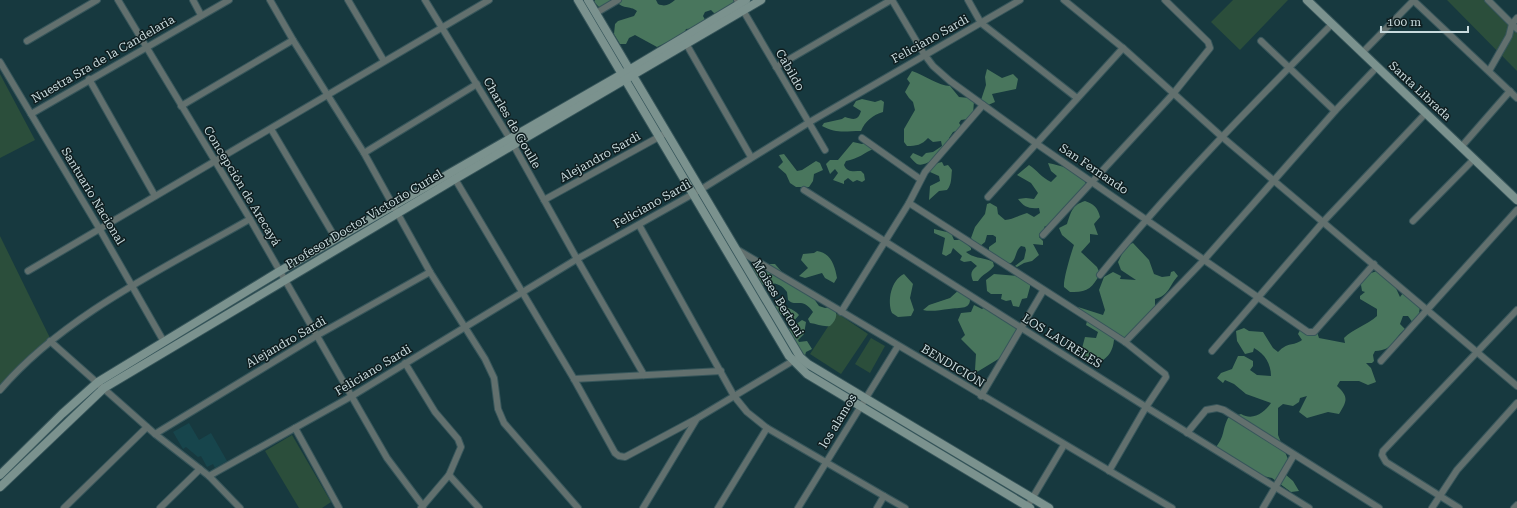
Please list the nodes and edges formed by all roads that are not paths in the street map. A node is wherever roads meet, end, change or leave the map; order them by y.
1 (97, 0) edge
2 (118, 0) edge
3 (193, 0) edge
4 (228, 0) edge
5 (270, 0) edge
6 (348, 0) edge
7 (425, 0) edge
8 (489, 0) edge
9 (578, 0) edge
10 (588, 0) edge
11 (618, 0) edge
12 (761, 0) edge
13 (891, 0) edge
14 (968, 0) edge
15 (1020, 0) edge
16 (1064, 0) edge
17 (1165, 0) edge
18 (1307, 0) edge
19 (1413, 0) edge
20 (1488, 0) edge
21 (741, 4) edge
22 (596, 13) junction
23 (201, 15) junction
24 (1517, 18) edge
25 (981, 23) junction
26 (1332, 24) junction
27 (1512, 24) junction
28 (442, 27) junction
29 (1517, 29) edge
30 (27, 40) dead end
31 (293, 40) junction
32 (684, 41) junction
33 (1261, 41) dead end
34 (146, 46) junction
35 (1123, 48) junction
36 (1362, 53) junction
37 (924, 54) junction
38 (384, 61) junction
39 (1, 66) edge
40 (776, 67) junction
41 (1290, 67) junction
42 (1377, 68) junction
43 (1489, 71) junction
44 (627, 75) junction
45 (89, 79) junction
46 (477, 84) junction
47 (1510, 91) junction
48 (1173, 94) junction
49 (328, 95) junction
50 (1076, 98) junction
51 (1517, 98) edge
52 (983, 105) junction
53 (181, 106) junction
54 (1335, 111) junction
55 (1426, 113) junction
56 (31, 114) junction
57 (808, 122) junction
58 (271, 130) junction
59 (662, 135) junction
60 (1221, 136) junction
61 (862, 138) dead end
62 (512, 142) junction
63 (1037, 144) junction
64 (1462, 146) junction
65 (825, 150) dead end
66 (364, 153) junction
67 (751, 157) junction
68 (1474, 159) junction
69 (215, 161) junction
70 (455, 179) junction
71 (920, 179) junction
72 (1274, 180) junction
73 (1092, 182) junction
74 (804, 190) dead end
75 (696, 192) junction
76 (155, 196) junction
77 (988, 197) dead end
78 (544, 200) junction
79 (1517, 200) edge
80 (909, 203) junction
81 (395, 210) junction
82 (1517, 210) edge
83 (1146, 218) junction
84 (250, 219) junction
85 (1413, 221) dead end
86 (1323, 222) junction
87 (639, 225) junction
88 (99, 228) junction
89 (1043, 235) dead end
90 (336, 239) junction
91 (884, 242) junction
92 (723, 245) junction
93 (734, 248) junction
94 (577, 259) junction
95 (1203, 261) junction
96 (1374, 264) junction
97 (28, 271) dead end
98 (280, 271) junction
99 (430, 272) junction
100 (1100, 275) dead end
101 (285, 280) junction
102 (133, 286) junction
103 (1043, 291) junction
104 (521, 293) junction
105 (1258, 298) junction
106 (1427, 309) junction
107 (1517, 310) edge
108 (841, 312) junction
109 (464, 326) junction
110 (1021, 328) junction
111 (316, 336) junction
112 (50, 341) junction
113 (164, 342) junction
114 (1125, 342) junction
115 (898, 346) junction
116 (1212, 351) dead end
117 (1479, 352) junction
118 (797, 358) junction
119 (1381, 361) dead end
120 (405, 363) junction
121 (721, 371) junction
122 (644, 375) junction
123 (574, 379) junction
124 (98, 382) junction
125 (1517, 386) edge
126 (104, 388) junction
127 (0, 390) edge
128 (352, 396) junction
129 (734, 396) junction
130 (981, 396) junction
131 (865, 397) junction
132 (1517, 403) edge
133 (861, 406) junction
134 (1146, 407) junction
135 (696, 419) junction
136 (147, 427) junction
137 (295, 428) junction
138 (767, 428) junction
139 (1187, 433) junction
140 (154, 434) junction
141 (1064, 445) junction
142 (1294, 455) junction
143 (826, 462) junction
144 (200, 469) junction
145 (1109, 471) junction
146 (0, 475) edge
147 (449, 475) junction
148 (209, 476) junction
149 (0, 487) edge
150 (1276, 488) junction
151 (884, 496) junction
152 (1439, 496) junction
153 (1032, 498) junction
154 (1517, 505) edge
155 (236, 507) edge
156 (422, 507) edge
157 (1028, 507) edge
158 (64, 508) edge
159 (160, 508) edge
160 (339, 508) edge
161 (479, 508) edge
162 (578, 508) edge
163 (643, 508) edge
164 (718, 508) edge
165 (798, 508) edge
166 (877, 508) edge
167 (905, 508) edge
168 (1049, 508) edge
169 (1172, 508) edge
170 (1263, 508) edge
171 (1309, 508) edge
172 (1379, 508) edge
173 (1432, 508) edge
174 (1459, 508) edge
175 (1514, 508) edge

1 - 30 street
2 - 34 street, Concepción de Arecayá
3 - 23 street
4 - 23 street, Nuestra Sra de la Candelaria
5 - 31 street
6 - 38 street
7 - 28 street, Charles de Goulle
8 - 28 street
9 - 44 street, Moises Bertoni
10 - 22 street, Moises Bertoni
11 - 22 street
12 - 21 street, Profesor Doctor Victorio Curiel
13 - 37 street, San Fernando
13 - 40 street
14 - 25 street
15 - 25 street, Feliciano Sardi
16 - 35 street
17 - 48 street
18 - 26 street, Santa Librada
19 - 36 street
19 - 43 street
20 - 27 street
21 - 32 street, Profesor Doctor Victorio Curiel
21 - 40 street, Cabildo
22 - 44 street, Moises Bertoni
23 - 34 street, Nuestra Sra de la Candelaria
24 - 27 street
25 - 37 street, Feliciano Sardi
25 - 50 street
26 - 36 street, Santa Librada
26 - 41 street
27 - 29 street
27 - 43 street
28 - 38 street
28 - 46 street, Charles de Goulle
31 - 49 street
31 - 53 street
32 - 44 street, Profesor Doctor Victorio Curiel
32 - 67 street
33 - 41 street
34 - 45 street, Nuestra Sra de la Candelaria
34 - 53 street, Concepción de Arecayá
35 - 48 street
35 - 50 street
36 - 42 street, Santa Librada
37 - 52 street, San Fernando
37 - 57 street, Feliciano Sardi
38 - 49 street
39 - 56 street, Santuario Nacional
40 - 57 street, Cabildo
41 - 54 street
41 - 60 street
42 - 54 street
42 - 55 street, Santa Librada
43 - 47 street
44 - 59 street, Moises Bertoni
44 - 62 street, Profesor Doctor Victorio Curiel
45 - 56 street, Nuestra Sra de la Candelaria
45 - 76 street
46 - 62 street, Charles de Goulle
46 - 66 street
47 - 51 street
47 - 64 street
48 - 60 street
48 - 73 street
49 - 58 street
49 - 66 street
50 - 63 street
52 - 63 street, San Fernando
52 - 71 street
53 - 69 street, Concepción de Arecayá
54 - 72 street
55 - 64 street, Santa Librada
55 - 86 street
56 - 88 street, Santuario Nacional
57 - 65 street, Cabildo
57 - 67 street, Feliciano Sardi
58 - 69 street
58 - 90 street
59 - 75 street, Moises Bertoni
59 - 78 street, Alejandro Sardi
60 - 72 street
60 - 83 street
61 - 71 street
62 - 70 street, Profesor Doctor Victorio Curiel
62 - 78 street, Charles de Goulle
62 - 81 street, Profesor Doctor Victorio Curiel
63 - 73 street, San Fernando
63 - 77 street
64 - 68 street, Santa Librada
66 - 81 street
67 - 75 street, Feliciano Sardi
68 - 79 street, Santa Librada
68 - 85 street
69 - 76 street
69 - 84 street, Concepción de Arecayá
70 - 81 street, Profesor Doctor Victorio Curiel
70 - 104 street
71 - 80 street
72 - 86 street
72 - 95 street
73 - 83 street, San Fernando
73 - 89 street
74 - 91 street, LOS LAURELES
75 - 87 street, Feliciano Sardi
75 - 92 street, Moises Bertoni
75 - 93 street, Moises Bertoni
76 - 88 street
78 - 94 street, Charles de Goulle
80 - 91 street
80 - 103 street
81 - 90 street, Profesor Doctor Victorio Curiel
81 - 99 street
81 - 101 street, Profesor Doctor Victorio Curiel
82 - 106 street
83 - 95 street, San Fernando
83 - 100 street
84 - 98 street, Concepción de Arecayá
84 - 102 street
86 - 96 street
86 - 105 street
87 - 94 street, Feliciano Sardi
87 - 121 street
88 - 97 street
88 - 102 street, Santuario Nacional
90 - 98 street, Profesor Doctor Victorio Curiel
91 - 108 street
91 - 110 street, LOS LAURELES
92 - 93 street, BENDICIÓN
92 - 118 street, Moises Bertoni
93 - 108 street, BENDICIÓN
93 - 118 street, Moises Bertoni
94 - 104 street, Feliciano Sardi
94 - 122 street, Charles de Goulle
95 - 105 street, San Fernando
95 - 114 street
96 - 105 street, San Fernando
96 - 106 street
98 - 101 street, Concepción de Arecayá
98 - 113 street, Profesor Doctor Victorio Curiel
99 - 109 street
99 - 111 street, Alejandro Sardi
101 - 111 street, Concepción de Arecayá
101 - 126 street, Profesor Doctor Victorio Curiel
102 - 112 street
102 - 113 street, Santuario Nacional
103 - 110 street
103 - 114 street
104 - 109 street, Feliciano Sardi
104 - 123 street
105 - 116 street
106 - 117 street
106 - 119 street
107 - 117 street
108 - 115 street, BENDICIÓN
109 - 120 street, Feliciano Sardi
109 - 162 street
110 - 130 street
110 - 134 street, LOS LAURELES
111 - 128 street, Concepción de Arecayá
111 - 140 street, Alejandro Sardi
112 - 124 street
112 - 127 street
113 - 124 street, Profesor Doctor Victorio Curiel
114 - 134 street
115 - 130 street, BENDICIÓN
115 - 131 street, los alamos
117 - 125 street
117 - 152 street
118 - 129 street
118 - 131 street, Moises Bertoni
118 - 133 street, Moises Bertoni
120 - 128 street, Feliciano Sardi
120 - 147 street
121 - 122 street
121 - 129 street
122 - 123 street
123 - 135 street
124 - 126 street
124 - 146 street, Profesor Doctor Victorio Curiel
126 - 136 street
126 - 149 street, Profesor Doctor Victorio Curiel
128 - 137 street, Feliciano Sardi
128 - 156 street, Concepción de Arecayá
129 - 135 street
129 - 138 street
130 - 141 street, BENDICIÓN
131 - 133 street, los alamos
131 - 153 street, Moises Bertoni
132 - 152 street
133 - 143 street, los alamos
133 - 157 street, Moises Bertoni
134 - 139 street, LOS LAURELES
134 - 145 street
135 - 163 street
136 - 140 street
136 - 158 street
137 - 148 street, Feliciano Sardi
137 - 160 street
138 - 143 street
138 - 164 street
139 - 142 street
139 - 150 street, LOS LAURELES
140 - 144 street
141 - 145 street, BENDICIÓN
141 - 153 street
142 - 150 street
142 - 172 street
143 - 151 street
143 - 165 street, los alamos
144 - 148 street
144 - 159 street
145 - 169 street, BENDICIÓN
147 - 156 street
147 - 161 street
148 - 155 street
150 - 170 street
150 - 171 street, LOS LAURELES
151 - 166 street
151 - 167 street
152 - 173 street
152 - 174 street
153 - 157 street
153 - 168 street, Moises Bertoni
154 - 175 street

